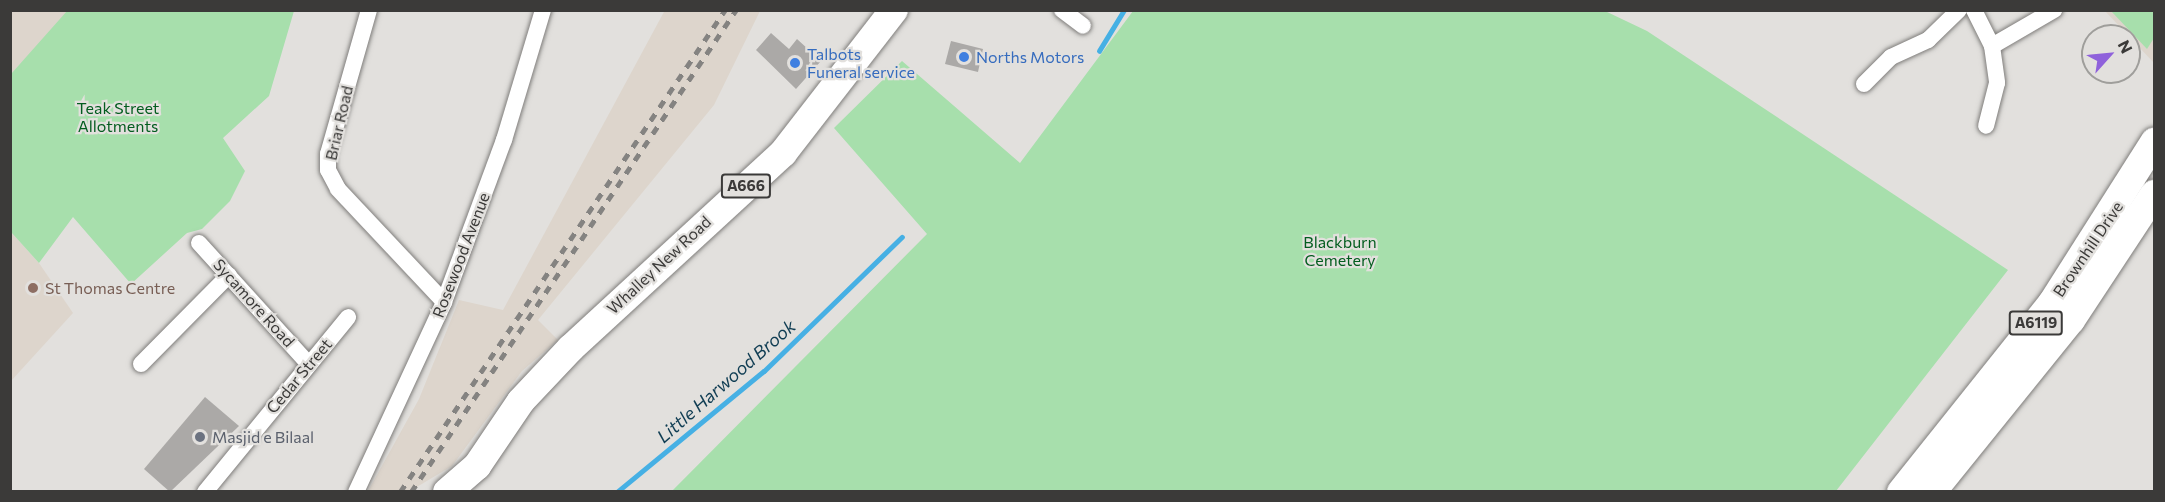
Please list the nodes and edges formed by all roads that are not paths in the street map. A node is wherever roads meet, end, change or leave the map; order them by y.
1 (369, 10) edge
2 (543, 10) edge
3 (894, 10) edge
4 (1062, 10) edge
5 (1959, 10) edge
6 (1974, 10) edge
7 (2054, 10) edge
8 (1083, 26) dead end
9 (1992, 46) junction
10 (1864, 84) dead end
11 (1986, 126) dead end
12 (2154, 142) edge
13 (2154, 194) edge
14 (200, 243) dead end
15 (229, 275) junction
16 (444, 302) junction
17 (348, 317) dead end
18 (308, 363) junction
19 (141, 364) dead end
20 (205, 492) edge
21 (356, 492) edge
22 (447, 492) edge
23 (1901, 492) edge
24 (1932, 492) edge

1 - 16 street, Briar Road
2 - 16 street, Rosewood Avenue
3 - 22 highway, Whalley New Road / A666
4 - 8 street
5 - 10 street
6 - 9 street
7 - 9 street
9 - 11 street
12 - 23 highway, Brownhill Drive / A6119
13 - 24 highway, Brownhill Drive / A6119
14 - 15 street, Sycamore Road
15 - 18 street, Sycamore Road
15 - 19 street
16 - 21 street, Rosewood Avenue
17 - 18 street, Cedar Street
18 - 20 street, Cedar Street

